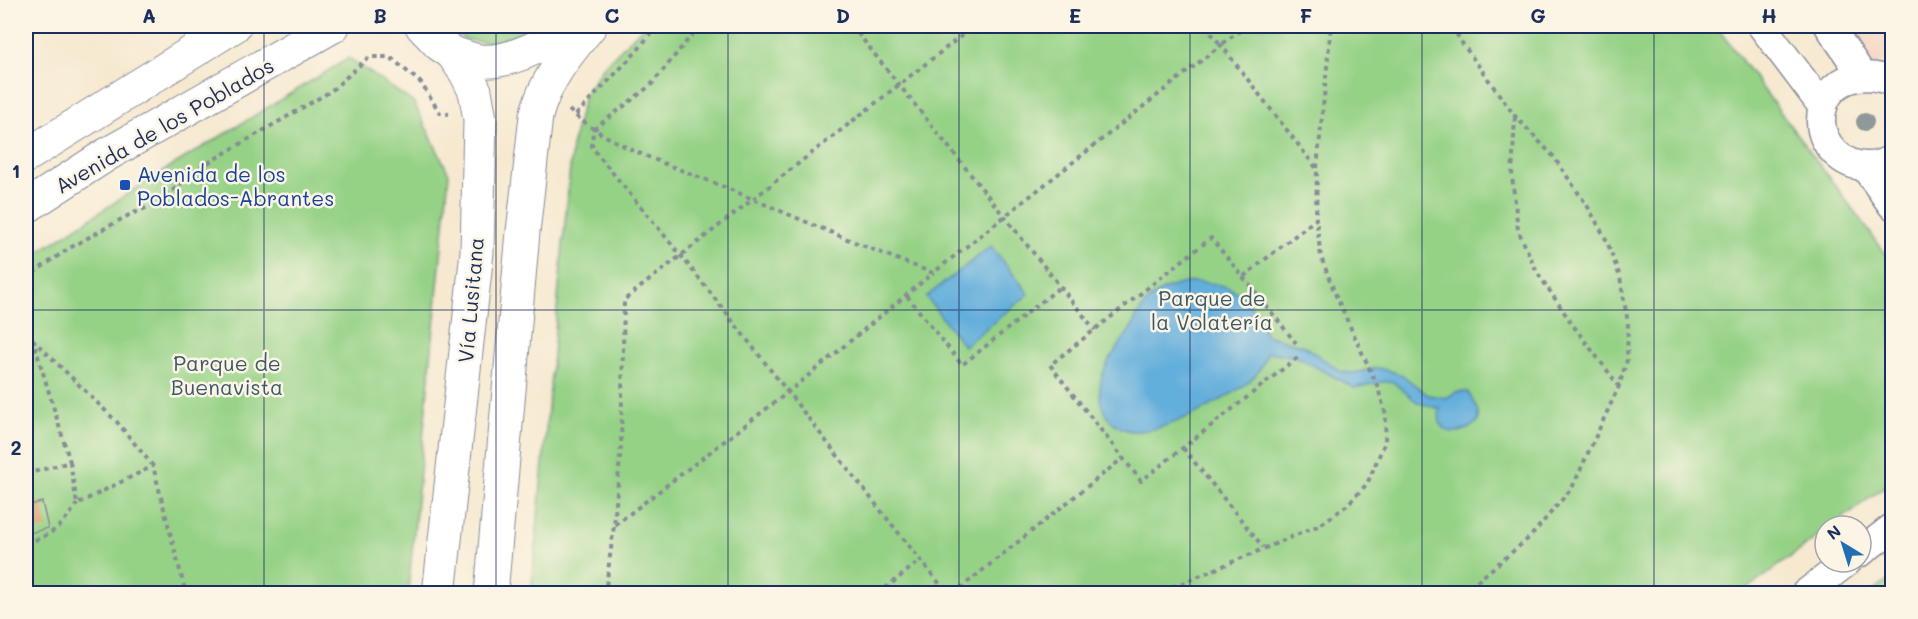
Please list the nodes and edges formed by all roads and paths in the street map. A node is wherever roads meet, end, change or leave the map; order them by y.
1 (234, 26) edge
2 (333, 26) edge
3 (422, 26) edge
4 (573, 26) edge
5 (590, 26) edge
6 (656, 26) edge
7 (699, 26) edge
8 (852, 26) edge
9 (974, 26) edge
10 (1205, 26) edge
11 (1246, 26) edge
12 (1331, 26) edge
13 (1452, 26) edge
14 (1762, 26) edge
15 (1829, 26) edge
16 (1221, 45) junction
17 (452, 53) junction
18 (1893, 55) edge
19 (1874, 77) edge
20 (899, 84) junction
21 (1823, 107) junction
22 (569, 110) dead end
23 (454, 115) dead end
24 (575, 116) junction
25 (1515, 116) junction
26 (593, 130) junction
27 (26, 156) edge
28 (1893, 159) edge
29 (1865, 166) junction
30 (1317, 169) junction
31 (752, 199) junction
32 (1893, 205) edge
33 (26, 207) edge
34 (1005, 216) junction
35 (1316, 219) junction
36 (680, 255) junction
37 (933, 273) junction
38 (1243, 277) junction
39 (26, 278) edge
40 (1060, 287) junction
41 (907, 296) junction
42 (1095, 330) junction
43 (26, 333) edge
44 (33, 340) junction
45 (1296, 343) dead end
46 (1298, 357) dead end
47 (1619, 386) junction
48 (787, 393) junction
49 (1183, 448) junction
50 (1123, 458) junction
51 (70, 462) junction
52 (153, 466) junction
53 (26, 474) edge
54 (77, 504) junction
55 (614, 526) junction
56 (1893, 528) edge
57 (26, 543) edge
58 (1873, 543) edge
59 (1263, 547) junction
60 (921, 560) junction
61 (1832, 574) edge
62 (186, 594) edge
63 (439, 594) edge
64 (491, 594) edge
65 (606, 594) edge
66 (878, 594) edge
67 (948, 594) edge
68 (953, 594) edge
69 (1156, 594) edge
70 (1462, 594) edge
71 (1805, 594) edge

1 - 27 main road, Avenida de los Poblados
2 - 33 main road, Avenida de los Poblados
3 - 17 main road, Vía Lusitana
4 - 17 main road
5 - 64 main road
6 - 24 path
7 - 26 path
8 - 20 path
9 - 20 path
10 - 16 path
11 - 16 path
12 - 30 path
13 - 25 path
14 - 21 street
15 - 19 street
16 - 30 path
16 - 34 path
17 - 63 main road, Vía Lusitana
18 - 19 street
19 - 21 street
20 - 31 path
20 - 34 path
21 - 29 street
22 - 24 path
23 - 39 path
24 - 26 path
25 - 47 path
25 - 47 path
26 - 31 path
26 - 36 path
28 - 29 street
29 - 32 street
30 - 35 path
31 - 36 path
31 - 37 path
34 - 37 path
34 - 40 path
35 - 38 path
35 - 59 path
36 - 48 path
36 - 55 path
37 - 41 path
38 - 42 path
38 - 45 path
40 - 41 path
40 - 42 path
41 - 48 path
42 - 50 path
43 - 44 path
44 - 51 path
44 - 52 path
46 - 49 path
47 - 70 path
48 - 55 path
48 - 60 path
49 - 50 path
49 - 59 path
50 - 68 path
51 - 53 path
51 - 54 path
52 - 54 path
52 - 62 path
54 - 57 path
55 - 65 path
56 - 58 street
59 - 69 path
60 - 66 path
60 - 67 path
61 - 71 street

